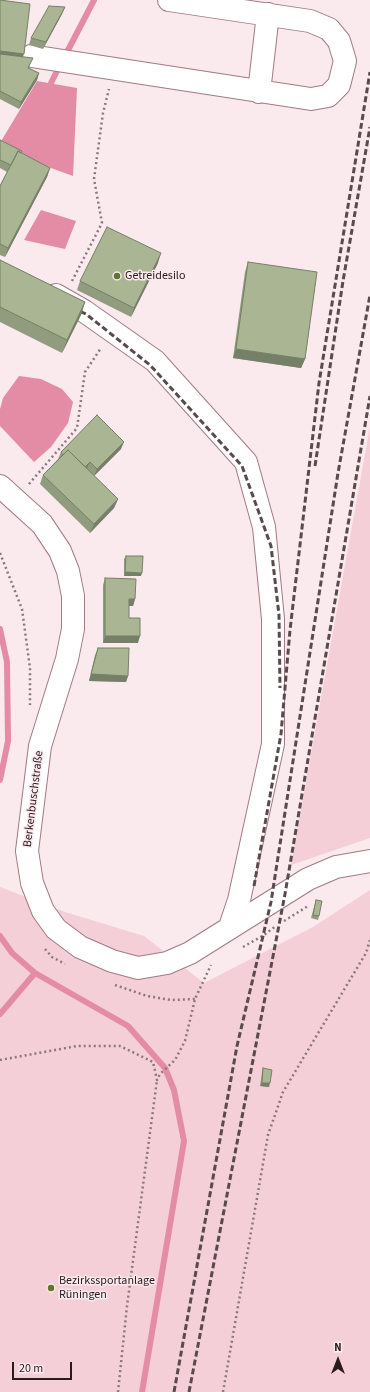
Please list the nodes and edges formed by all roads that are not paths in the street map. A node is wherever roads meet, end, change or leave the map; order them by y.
1 (169, 0) edge
2 (268, 14) junction
3 (36, 56) dead end
4 (259, 92) junction
5 (42, 287) edge
6 (8, 492) edge
7 (370, 860) edge
8 (230, 927) junction

1 - 2 street
2 - 4 street
2 - 4 street
3 - 4 street
5 - 8 street
6 - 8 street, Berkenbuschstraße
7 - 8 street, Berkenbuschstraße

